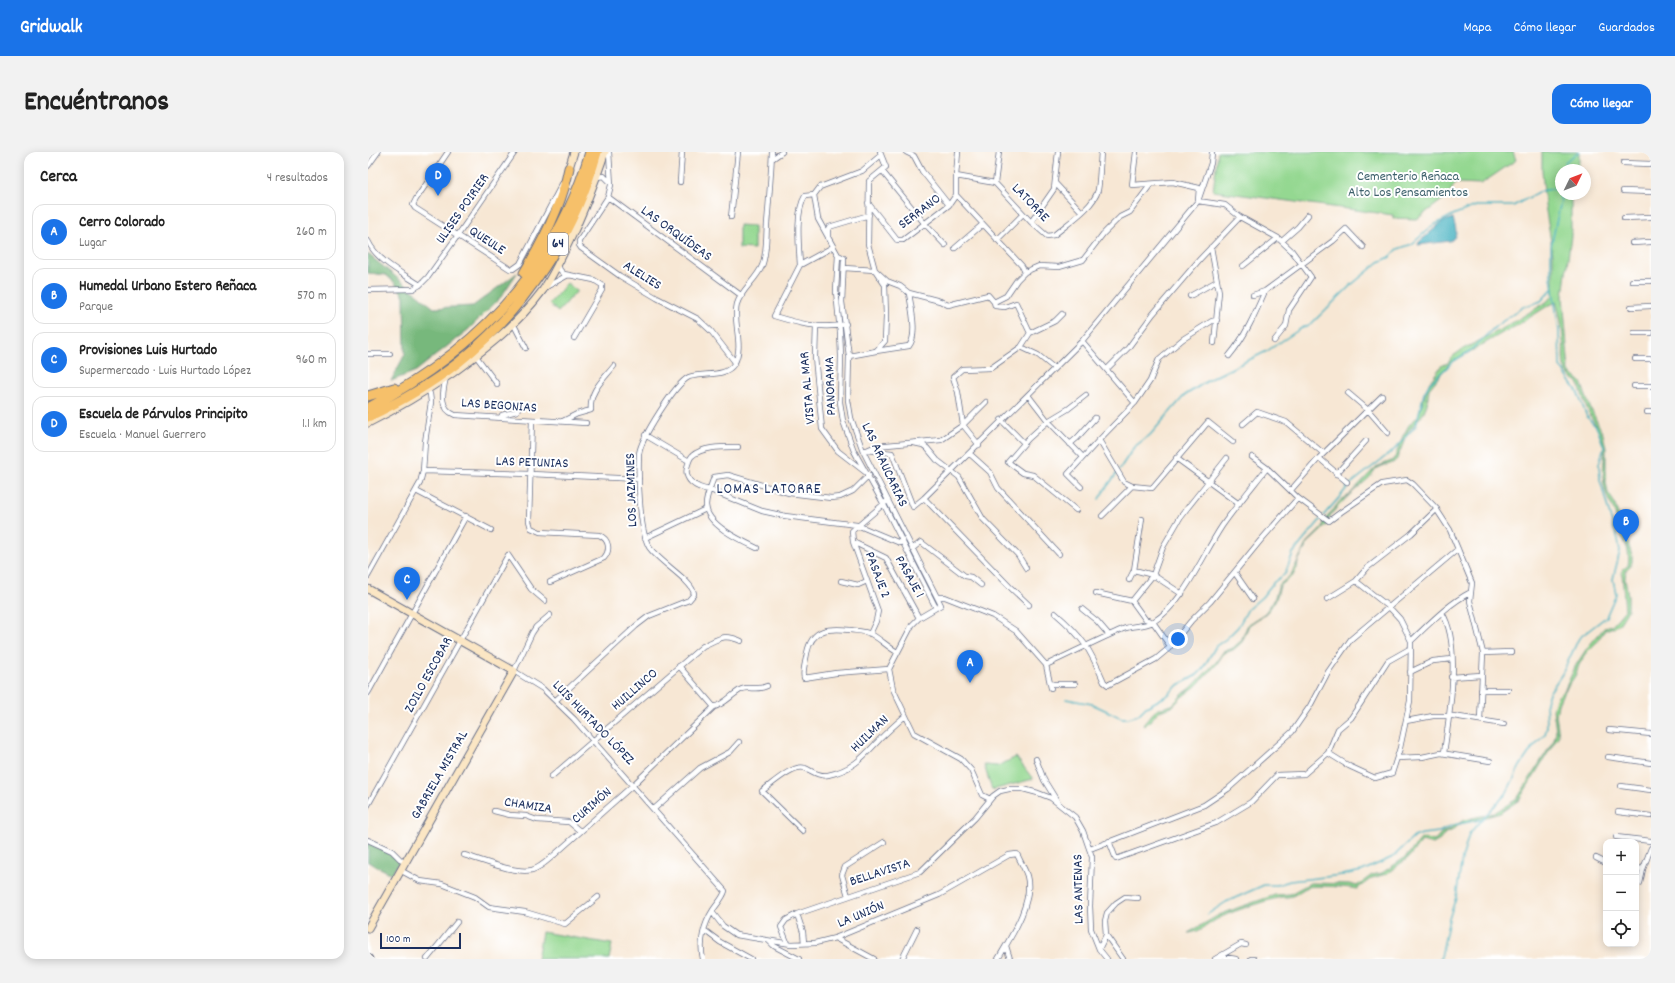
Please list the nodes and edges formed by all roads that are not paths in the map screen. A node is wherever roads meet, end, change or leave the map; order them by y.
1 (378, 152) edge
2 (448, 152) edge
3 (515, 152) edge
4 (574, 152) edge
5 (590, 152) edge
6 (597, 152) edge
7 (605, 152) edge
8 (610, 152) edge
9 (682, 152) edge
10 (738, 152) edge
11 (772, 152) edge
12 (782, 152) edge
13 (906, 152) edge
14 (958, 152) edge
15 (999, 152) edge
16 (1058, 152) edge
17 (1101, 152) edge
18 (1136, 152) edge
19 (1212, 152) edge
20 (881, 153) edge
21 (772, 159) junction
22 (1623, 163) dead end
23 (1651, 164) edge
24 (368, 166) edge
25 (569, 168) junction
26 (882, 171) junction
27 (956, 176) junction
28 (597, 177) junction
29 (680, 182) dead end
30 (996, 183) junction
31 (1055, 183) junction
32 (1151, 184) junction
33 (611, 185) junction
34 (1623, 191) dead end
35 (1651, 192) edge
36 (814, 195) junction
37 (956, 195) junction
38 (608, 197) junction
39 (868, 202) junction
40 (1198, 202) junction
41 (949, 205) junction
42 (1082, 212) junction
43 (1023, 214) junction
44 (868, 215) junction
45 (1308, 215) dead end
46 (731, 217) dead end
47 (1240, 217) junction
48 (1651, 217) edge
49 (1624, 218) dead end
50 (1031, 222) junction
51 (925, 224) junction
52 (983, 224) junction
53 (458, 235) junction
54 (828, 238) junction
55 (1278, 238) junction
56 (997, 240) junction
57 (368, 241) edge
58 (1282, 242) junction
59 (1651, 242) edge
60 (1632, 243) dead end
61 (945, 245) dead end
62 (833, 247) junction
63 (1363, 247) dead end
64 (955, 248) dead end
65 (1211, 248) junction
66 (838, 255) junction
67 (558, 265) junction
68 (800, 265) junction
69 (1300, 265) junction
70 (1243, 266) dead end
71 (844, 268) junction
72 (875, 270) junction
73 (1025, 272) junction
74 (568, 275) junction
75 (1217, 281) junction
76 (1632, 281) dead end
77 (1651, 281) edge
78 (420, 285) junction
79 (544, 289) junction
80 (368, 290) edge
81 (1265, 291) junction
82 (909, 293) junction
83 (1254, 295) dead end
84 (742, 296) junction
85 (1190, 296) dead end
86 (994, 302) junction
87 (1651, 306) edge
88 (503, 307) junction
89 (1631, 307) dead end
90 (1062, 314) dead end
91 (1218, 320) junction
92 (846, 324) junction
93 (514, 325) junction
94 (816, 326) junction
95 (839, 326) junction
96 (1030, 333) junction
97 (1634, 333) dead end
98 (1651, 333) edge
99 (574, 338) dead end
100 (1082, 341) junction
101 (1274, 341) dead end
102 (1214, 343) dead end
103 (1021, 347) junction
104 (526, 348) dead end
105 (876, 351) junction
106 (368, 354) edge
107 (390, 354) dead end
108 (476, 356) junction
109 (849, 356) junction
110 (1229, 356) dead end
111 (1635, 359) dead end
112 (1651, 359) edge
113 (735, 362) junction
114 (614, 366) dead end
115 (1054, 368) junction
116 (1107, 369) junction
117 (428, 373) junction
118 (446, 377) junction
119 (497, 384) dead end
120 (1634, 386) dead end
121 (1651, 386) edge
122 (428, 390) junction
123 (1348, 394) dead end
124 (1028, 395) junction
125 (1086, 395) dead end
126 (368, 396) edge
127 (1382, 396) dead end
128 (986, 402) dead end
129 (1135, 403) junction
130 (368, 408) edge
131 (518, 408) dead end
132 (1368, 410) junction
133 (368, 417) edge
134 (501, 418) junction
135 (1095, 418) dead end
136 (532, 420) junction
137 (1001, 420) junction
138 (1048, 420) junction
139 (563, 422) junction
140 (368, 423) edge
141 (586, 423) dead end
142 (1243, 424) dead end
143 (963, 425) junction
144 (1388, 433) dead end
145 (645, 435) junction
146 (1099, 440) junction
147 (1366, 441) dead end
148 (1233, 442) dead end
149 (914, 443) junction
150 (1024, 444) junction
151 (1070, 444) junction
152 (979, 445) junction
153 (738, 448) dead end
154 (865, 451) junction
155 (1323, 453) junction
156 (970, 454) junction
157 (1082, 457) junction
158 (1252, 457) dead end
159 (1176, 458) junction
160 (1227, 458) dead end
161 (1319, 458) junction
162 (689, 461) junction
163 (1267, 468) junction
164 (423, 471) junction
165 (952, 471) junction
166 (531, 474) junction
167 (1336, 474) junction
168 (869, 475) junction
169 (639, 479) junction
170 (1208, 481) junction
171 (1347, 482) dead end
172 (1132, 486) junction
173 (1081, 487) dead end
174 (710, 490) junction
175 (1291, 490) junction
176 (416, 491) junction
177 (924, 498) junction
178 (1298, 498) junction
179 (889, 500) junction
180 (883, 503) junction
181 (1239, 504) junction
182 (706, 509) junction
183 (1076, 510) dead end
184 (1437, 510) junction
185 (466, 516) junction
186 (1102, 516) dead end
187 (1142, 519) dead end
188 (857, 525) junction
189 (491, 530) dead end
190 (645, 538) junction
191 (853, 542) junction
192 (903, 542) junction
193 (757, 548) dead end
194 (912, 549) junction
195 (1458, 549) junction
196 (1059, 554) dead end
197 (1026, 568) dead end
198 (1134, 570) junction
199 (1235, 573) junction
200 (1153, 575) junction
201 (368, 576) edge
202 (1129, 580) dead end
203 (841, 581) dead end
204 (867, 581) junction
205 (1356, 581) junction
206 (550, 582) dead end
207 (981, 585) dead end
208 (368, 589) edge
209 (1471, 592) junction
210 (1096, 593) dead end
211 (1182, 594) junction
212 (938, 597) junction
213 (1253, 599) dead end
214 (1327, 599) dead end
215 (545, 601) dead end
216 (1132, 601) junction
217 (1029, 605) dead end
218 (1389, 607) junction
219 (936, 608) junction
220 (1082, 609) dead end
221 (1055, 613) dead end
222 (1442, 613) junction
223 (413, 614) junction
224 (550, 615) dead end
225 (919, 618) junction
226 (1152, 622) junction
227 (870, 634) junction
228 (1108, 635) junction
229 (461, 641) junction
230 (1411, 641) junction
231 (741, 642) dead end
232 (1087, 646) junction
233 (1170, 646) junction
234 (1411, 648) junction
235 (897, 652) junction
236 (1511, 652) dead end
237 (1483, 654) junction
238 (1452, 659) junction
239 (1046, 665) junction
240 (679, 666) junction
241 (889, 669) junction
242 (514, 671) junction
243 (1410, 672) junction
244 (1482, 675) junction
245 (1451, 677) junction
246 (1075, 684) dead end
247 (767, 686) dead end
248 (1482, 690) junction
249 (1508, 690) dead end
250 (368, 693) edge
251 (556, 700) junction
252 (714, 707) junction
253 (905, 716) junction
254 (1450, 716) junction
255 (1480, 720) junction
256 (1406, 721) junction
257 (1504, 724) dead end
258 (1608, 730) dead end
259 (1651, 734) edge
260 (594, 741) junction
261 (739, 742) dead end
262 (1328, 753) junction
263 (1444, 753) junction
264 (1608, 757) dead end
265 (1397, 758) junction
266 (1036, 759) dead end
267 (1490, 761) dead end
268 (1651, 763) edge
269 (550, 777) dead end
270 (633, 785) junction
271 (1621, 786) dead end
272 (1651, 790) edge
273 (990, 799) junction
274 (1058, 803) junction
275 (368, 805) edge
276 (654, 809) junction
277 (494, 811) dead end
278 (1618, 812) dead end
279 (1651, 816) edge
280 (580, 831) junction
281 (803, 831) dead end
282 (1616, 837) dead end
283 (368, 840) edge
284 (1109, 840) junction
285 (1651, 841) edge
286 (884, 842) dead end
287 (1651, 848) edge
288 (1090, 849) junction
289 (464, 855) dead end
290 (1596, 858) dead end
291 (1603, 862) edge
292 (404, 863) junction
293 (1639, 868) edge
294 (1643, 869) junction
295 (400, 870) junction
296 (1640, 882) dead end
297 (848, 896) junction
298 (598, 897) dead end
299 (1138, 898) dead end
300 (712, 912) junction
301 (798, 914) junction
302 (457, 922) dead end
303 (368, 928) edge
304 (917, 929) dead end
305 (704, 930) junction
306 (1106, 936) junction
307 (835, 938) junction
308 (769, 941) junction
309 (787, 942) junction
310 (804, 943) junction
311 (1246, 944) dead end
312 (1006, 946) junction
313 (1099, 949) junction
314 (428, 959) edge
315 (703, 959) edge
316 (751, 959) edge
317 (799, 959) edge
318 (874, 959) edge
319 (902, 959) edge
320 (998, 959) edge
321 (1010, 959) edge
322 (1107, 959) edge
323 (1123, 959) edge
324 (1215, 959) edge
325 (1236, 959) edge
326 (1251, 959) edge
327 (1254, 959) edge

1 - 24 street
2 - 53 street, QUEULE
3 - 53 street, ULISES POIRIER
4 - 25 street
5 - 88 highway, 64
6 - 133 highway, 64
7 - 28 street
8 - 33 street
9 - 29 street
10 - 46 street
11 - 21 street
12 - 21 street
13 - 41 street
14 - 27 street, SERRANO
15 - 30 street, LATORRE
16 - 31 street
17 - 42 street
18 - 32 street
19 - 40 street
20 - 26 street
20 - 36 street
21 - 84 street
22 - 23 street
25 - 53 street, QUEULE
25 - 88 highway
26 - 39 street
26 - 51 street
27 - 30 street, LATORRE
27 - 37 street, SERRANO
28 - 33 street
28 - 67 street
30 - 43 street, LATORRE
31 - 42 street
31 - 50 street
32 - 40 street
32 - 73 street
33 - 38 street
34 - 35 street
36 - 54 street
36 - 68 street
37 - 41 street, SERRANO
37 - 52 street
38 - 84 street, LAS ORQUÍDEAS
38 - 113 street, ALELIES
39 - 44 street
39 - 51 street, SERRANO
40 - 47 street
40 - 100 street
41 - 51 street, SERRANO
42 - 50 street, LATORRE
43 - 50 street, LATORRE
43 - 56 street
44 - 54 street
44 - 72 street
45 - 58 street
47 - 55 street
47 - 65 street
48 - 49 street
51 - 61 street
52 - 56 street
52 - 64 street
53 - 78 street, ULISES POIRIER
54 - 62 street
55 - 58 street
55 - 70 street
56 - 73 street
57 - 78 street
58 - 69 street
59 - 60 street
62 - 66 street
62 - 68 street
63 - 69 street
65 - 75 street
65 - 116 street
66 - 71 street, LAS ARAUCARIAS
66 - 95 street, PANORAMA
67 - 74 street
67 - 79 street
68 - 94 street
69 - 81 street
69 - 101 street
71 - 72 street
71 - 92 street, LAS ARAUCARIAS
72 - 82 street
72 - 105 street
73 - 86 street
74 - 79 street
74 - 99 street
75 - 85 street
75 - 91 street
76 - 77 street
78 - 80 street
79 - 93 street
81 - 83 street
81 - 110 street
82 - 86 street
82 - 105 street
84 - 113 street
86 - 96 street
87 - 89 street
88 - 117 highway, 64
90 - 96 street
91 - 102 street
91 - 129 street
92 - 95 street
92 - 109 street, LAS ARAUCARIAS
93 - 104 street
93 - 108 street
94 - 95 street
94 - 168 street, VISTA AL MAR
95 - 168 street, PANORAMA
96 - 103 street
97 - 98 street
100 - 115 street
100 - 116 street
103 - 115 street
103 - 143 street
105 - 109 street
106 - 107 street
108 - 118 street
108 - 119 street
109 - 154 street, LAS ARAUCARIAS
111 - 112 street
113 - 145 street, LOS JAZMINES
114 - 139 street
115 - 124 street
116 - 129 street
117 - 126 highway
117 - 130 highway, 64
118 - 122 street
118 - 134 street, LAS BEGONIAS
120 - 121 street
122 - 140 street
122 - 164 street
123 - 132 street
124 - 137 street
124 - 138 street
125 - 138 street
127 - 132 street
128 - 143 street
129 - 146 street
131 - 134 street
132 - 144 street
132 - 155 street
134 - 136 street, LAS BEGONIAS
135 - 151 street
136 - 139 street, LAS BEGONIAS
136 - 166 street
137 - 150 street
137 - 152 street
138 - 150 street
138 - 151 street
139 - 141 street, LAS BEGONIAS
142 - 155 street
143 - 149 street
143 - 152 street
145 - 162 street
145 - 169 street, LOS JAZMINES
146 - 157 street
146 - 172 street
147 - 167 street
148 - 159 street
149 - 154 street
149 - 165 street
150 - 183 street
151 - 157 street
152 - 156 street
153 - 162 street
154 - 177 street
154 - 179 street, LAS ARAUCARIAS
155 - 161 street
156 - 165 street
156 - 196 street
157 - 173 street
158 - 163 street
159 - 170 street
159 - 172 street
160 - 170 street
161 - 167 street
161 - 175 street
162 - 174 street
163 - 175 street
163 - 181 street
164 - 166 street, LAS PETUNIAS
164 - 176 street
165 - 177 street
165 - 197 street
166 - 169 street, LAS PETUNIAS
166 - 206 street
167 - 171 street
168 - 174 street
168 - 180 street, PANORAMA
169 - 190 street, LOS JAZMINES
170 - 181 street
170 - 200 street
172 - 186 street
174 - 182 street
174 - 188 street
175 - 178 street
176 - 185 street
176 - 201 street
177 - 217 street
178 - 184 street
178 - 199 street
179 - 180 street
179 - 194 street, LAS ARAUCARIAS
180 - 188 street
180 - 192 street, PANORAMA
181 - 211 street
182 - 190 street
182 - 193 street
184 - 195 street
184 - 205 street
185 - 189 street
185 - 223 street
187 - 198 street
188 - 191 street, PASAJE 2
188 - 192 street
190 - 251 street, LOS JAZMINES
191 - 204 street, PASAJE 2
191 - 225 street, PASAJE 1
192 - 219 street, PANORAMA
194 - 207 street
194 - 212 street, LAS ARAUCARIAS
195 - 209 street
195 - 218 street
198 - 200 street
198 - 202 street
199 - 213 street
199 - 233 street
200 - 211 street
200 - 216 street
203 - 204 street
204 - 227 street, PASAJE 2
205 - 214 street
205 - 218 street
208 - 223 street, LUIS HURTADO LÓPEZ
209 - 222 street
209 - 237 street
210 - 216 street
211 - 226 street
212 - 219 street, LAS ARAUCARIAS
212 - 239 street
215 - 229 street, ZOILO ESCOBAR
216 - 226 street
218 - 230 street
218 - 284 street
219 - 225 street
220 - 228 street
221 - 232 street
222 - 230 street
222 - 238 street
223 - 229 street, LUIS HURTADO LÓPEZ
223 - 250 street
224 - 242 street, GABRIELA MISTRAL
225 - 235 street
226 - 228 street
226 - 233 street
227 - 235 street
227 - 241 street
228 - 232 street
229 - 242 street, LUIS HURTADO LÓPEZ
229 - 275 street, ZOILO ESCOBAR
230 - 234 street
231 - 240 street, HUILLINCO
232 - 233 street
232 - 239 street
234 - 243 street
234 - 262 street
235 - 241 street
236 - 237 street
237 - 244 street
238 - 243 street
238 - 245 street
239 - 246 street
240 - 252 street
240 - 260 street, HUILLINCO
241 - 253 street
242 - 251 street, LUIS HURTADO LÓPEZ
242 - 292 street, GABRIELA MISTRAL
243 - 256 street
244 - 245 street
244 - 248 street
245 - 254 street
247 - 252 street, CURIMÓN
248 - 249 street
248 - 255 street
251 - 260 street, LUIS HURTADO LÓPEZ
252 - 270 street, CURIMÓN
253 - 273 street
253 - 281 street, HUILMAN
254 - 255 street
254 - 256 street
254 - 263 street
255 - 257 street
256 - 265 street
258 - 259 street
260 - 269 street, HUILLINCO
260 - 270 street, LUIS HURTADO LÓPEZ
261 - 276 street
262 - 265 street
262 - 284 street
263 - 265 street
263 - 267 street
264 - 268 street
266 - 274 street
270 - 276 street, LUIS HURTADO LÓPEZ
270 - 280 street, CURIMÓN
271 - 272 street
273 - 274 street, LAS ANTENAS
273 - 297 street, BELLAVISTA
274 - 288 street, LAS ANTENAS
276 - 300 street, LUIS HURTADO LÓPEZ
277 - 280 street, CHAMIZA
278 - 279 street
280 - 289 street, CURIMÓN
282 - 285 street
283 - 292 street
284 - 288 street
286 - 297 street
287 - 294 street
288 - 313 street, LAS ANTENAS
290 - 291 street
292 - 295 street, GABRIELA MISTRAL
293 - 294 street
294 - 296 street
295 - 298 street
295 - 303 street, GABRIELA MISTRAL
297 - 301 street, BELLAVISTA
299 - 306 street
300 - 305 street
300 - 308 street, LA UNIÓN
301 - 309 street, BELLAVISTA
301 - 310 street
302 - 314 street
304 - 319 street
305 - 315 street
305 - 316 street
306 - 313 street
306 - 323 street
307 - 310 street, LA UNIÓN
307 - 312 street, LA UNIÓN
307 - 318 street
308 - 309 street, LA UNIÓN
308 - 317 street
309 - 310 street, LA UNIÓN
311 - 324 street
312 - 320 street
312 - 321 street
313 - 322 street, LAS ANTENAS
324 - 325 street
326 - 327 street

